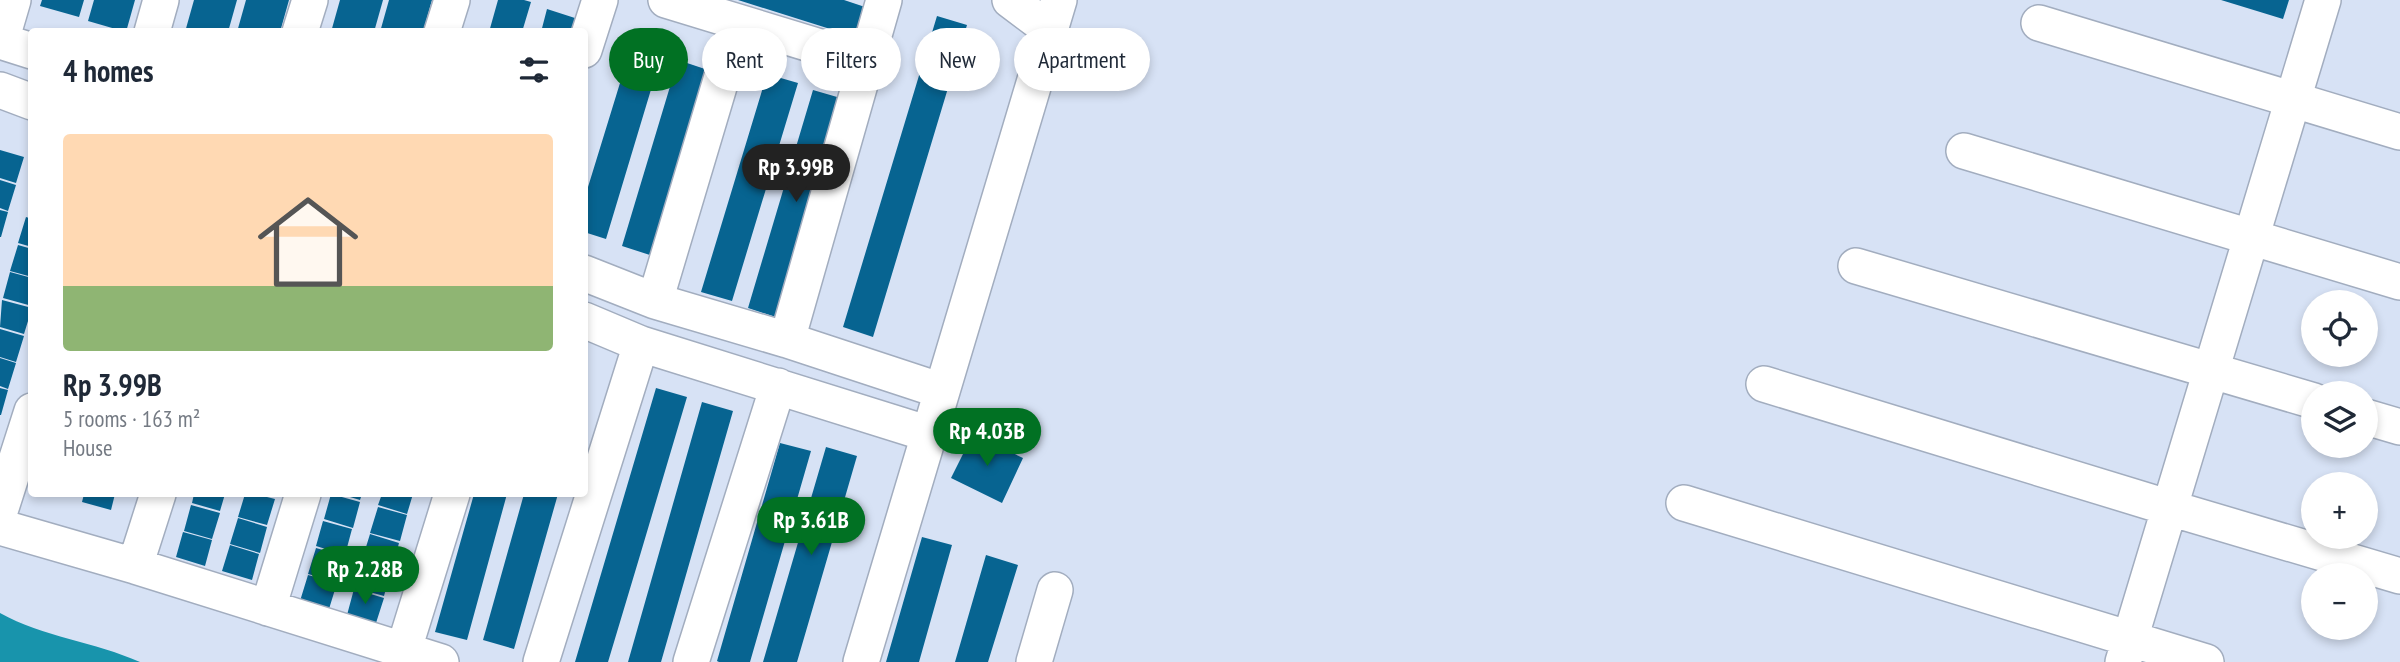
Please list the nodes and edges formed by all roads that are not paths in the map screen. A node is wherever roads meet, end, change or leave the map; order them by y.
1 (13, 0) edge
2 (162, 0) edge
3 (310, 0) edge
4 (452, 0) edge
5 (600, 0) edge
6 (666, 0) edge
7 (884, 0) edge
8 (1010, 0) edge
9 (2323, 0) edge
10 (1055, 15) edge
11 (737, 23) junction
12 (2039, 23) dead end
13 (153, 28) edge
14 (301, 28) edge
15 (443, 28) edge
16 (876, 28) edge
17 (588, 38) edge
18 (801, 42) edge
19 (11, 44) edge
20 (0, 90) edge
21 (858, 91) edge
22 (28, 100) edge
23 (2293, 100) junction
24 (2400, 132) edge
25 (1964, 151) dead end
26 (2251, 237) junction
27 (1856, 267) dead end
28 (588, 275) edge
29 (2400, 282) edge
30 (655, 301) junction
31 (588, 322) edge
32 (787, 340) junction
33 (641, 344) junction
34 (2211, 371) junction
35 (1764, 384) dead end
36 (778, 386) junction
37 (942, 391) junction
38 (2301, 397) edge
39 (2378, 420) edge
40 (28, 424) edge
41 (2400, 427) edge
42 (929, 434) junction
43 (157, 497) edge
44 (302, 497) edge
45 (451, 497) edge
46 (1685, 503) dead end
47 (2170, 508) junction
48 (0, 511) edge
49 (0, 527) edge
50 (135, 566) junction
51 (2400, 576) edge
52 (1055, 590) dead end
53 (268, 608) junction
54 (2127, 650) edge
55 (401, 656) edge
56 (441, 662) edge
57 (541, 662) edge
58 (691, 662) edge
59 (861, 662) edge
60 (1034, 662) edge
61 (2206, 662) edge

1 - 19 street
2 - 13 street
3 - 14 street
4 - 15 street
5 - 17 street
6 - 11 street
7 - 16 street
8 - 10 street
9 - 23 street
10 - 37 street
11 - 18 street
11 - 30 street
12 - 23 street
20 - 22 street
21 - 32 street
23 - 24 street
23 - 26 street
25 - 26 street
26 - 29 street
26 - 34 street
27 - 34 street
28 - 30 street
30 - 32 street
31 - 33 street
32 - 37 street
33 - 36 street
33 - 57 street
34 - 38 street
34 - 47 street
35 - 47 street
36 - 42 street
36 - 58 street
37 - 42 street
39 - 41 street
40 - 48 street
42 - 59 street
43 - 50 street
44 - 53 street
45 - 55 street
46 - 54 street
47 - 51 street
47 - 54 street
49 - 50 street
50 - 53 street
52 - 60 street
53 - 55 street
54 - 61 street
55 - 56 street

